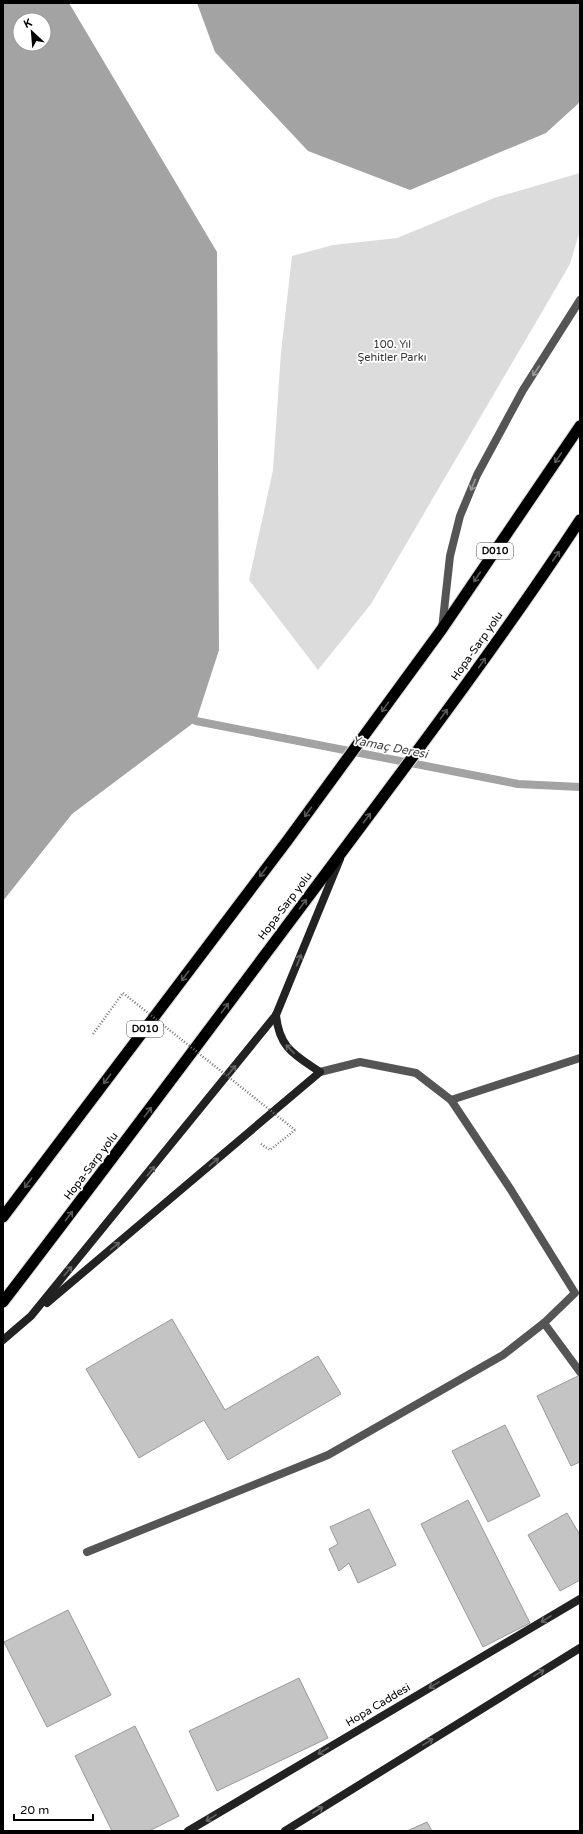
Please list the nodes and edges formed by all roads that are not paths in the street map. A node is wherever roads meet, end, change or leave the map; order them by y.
1 (580, 300) edge
2 (580, 426) edge
3 (580, 520) edge
4 (442, 629) junction
5 (344, 850) junction
6 (276, 1016) junction
7 (580, 1058) edge
8 (320, 1072) junction
9 (451, 1100) junction
10 (3, 1216) edge
11 (3, 1302) edge
12 (31, 1316) junction
13 (544, 1323) junction
14 (3, 1340) edge
15 (580, 1372) edge
16 (87, 1552) dead end
17 (580, 1599) edge
18 (580, 1648) edge
19 (188, 1831) edge
20 (285, 1831) edge

1 -> 4 street
2 -> 4 highway, D010
5 -> 3 highway, Hopa-Sarp yolu
4 -> 10 highway, D010
6 -> 5 main road
11 -> 5 highway, Hopa-Sarp yolu
8 -> 6 main road
12 -> 6 main road
7 - 9 street
8 - 9 street
12 -> 8 main road
9 - 13 street
12 - 14 main road
13 - 15 street
13 - 16 street
17 -> 19 main road, Hopa Caddesi
20 -> 18 main road

